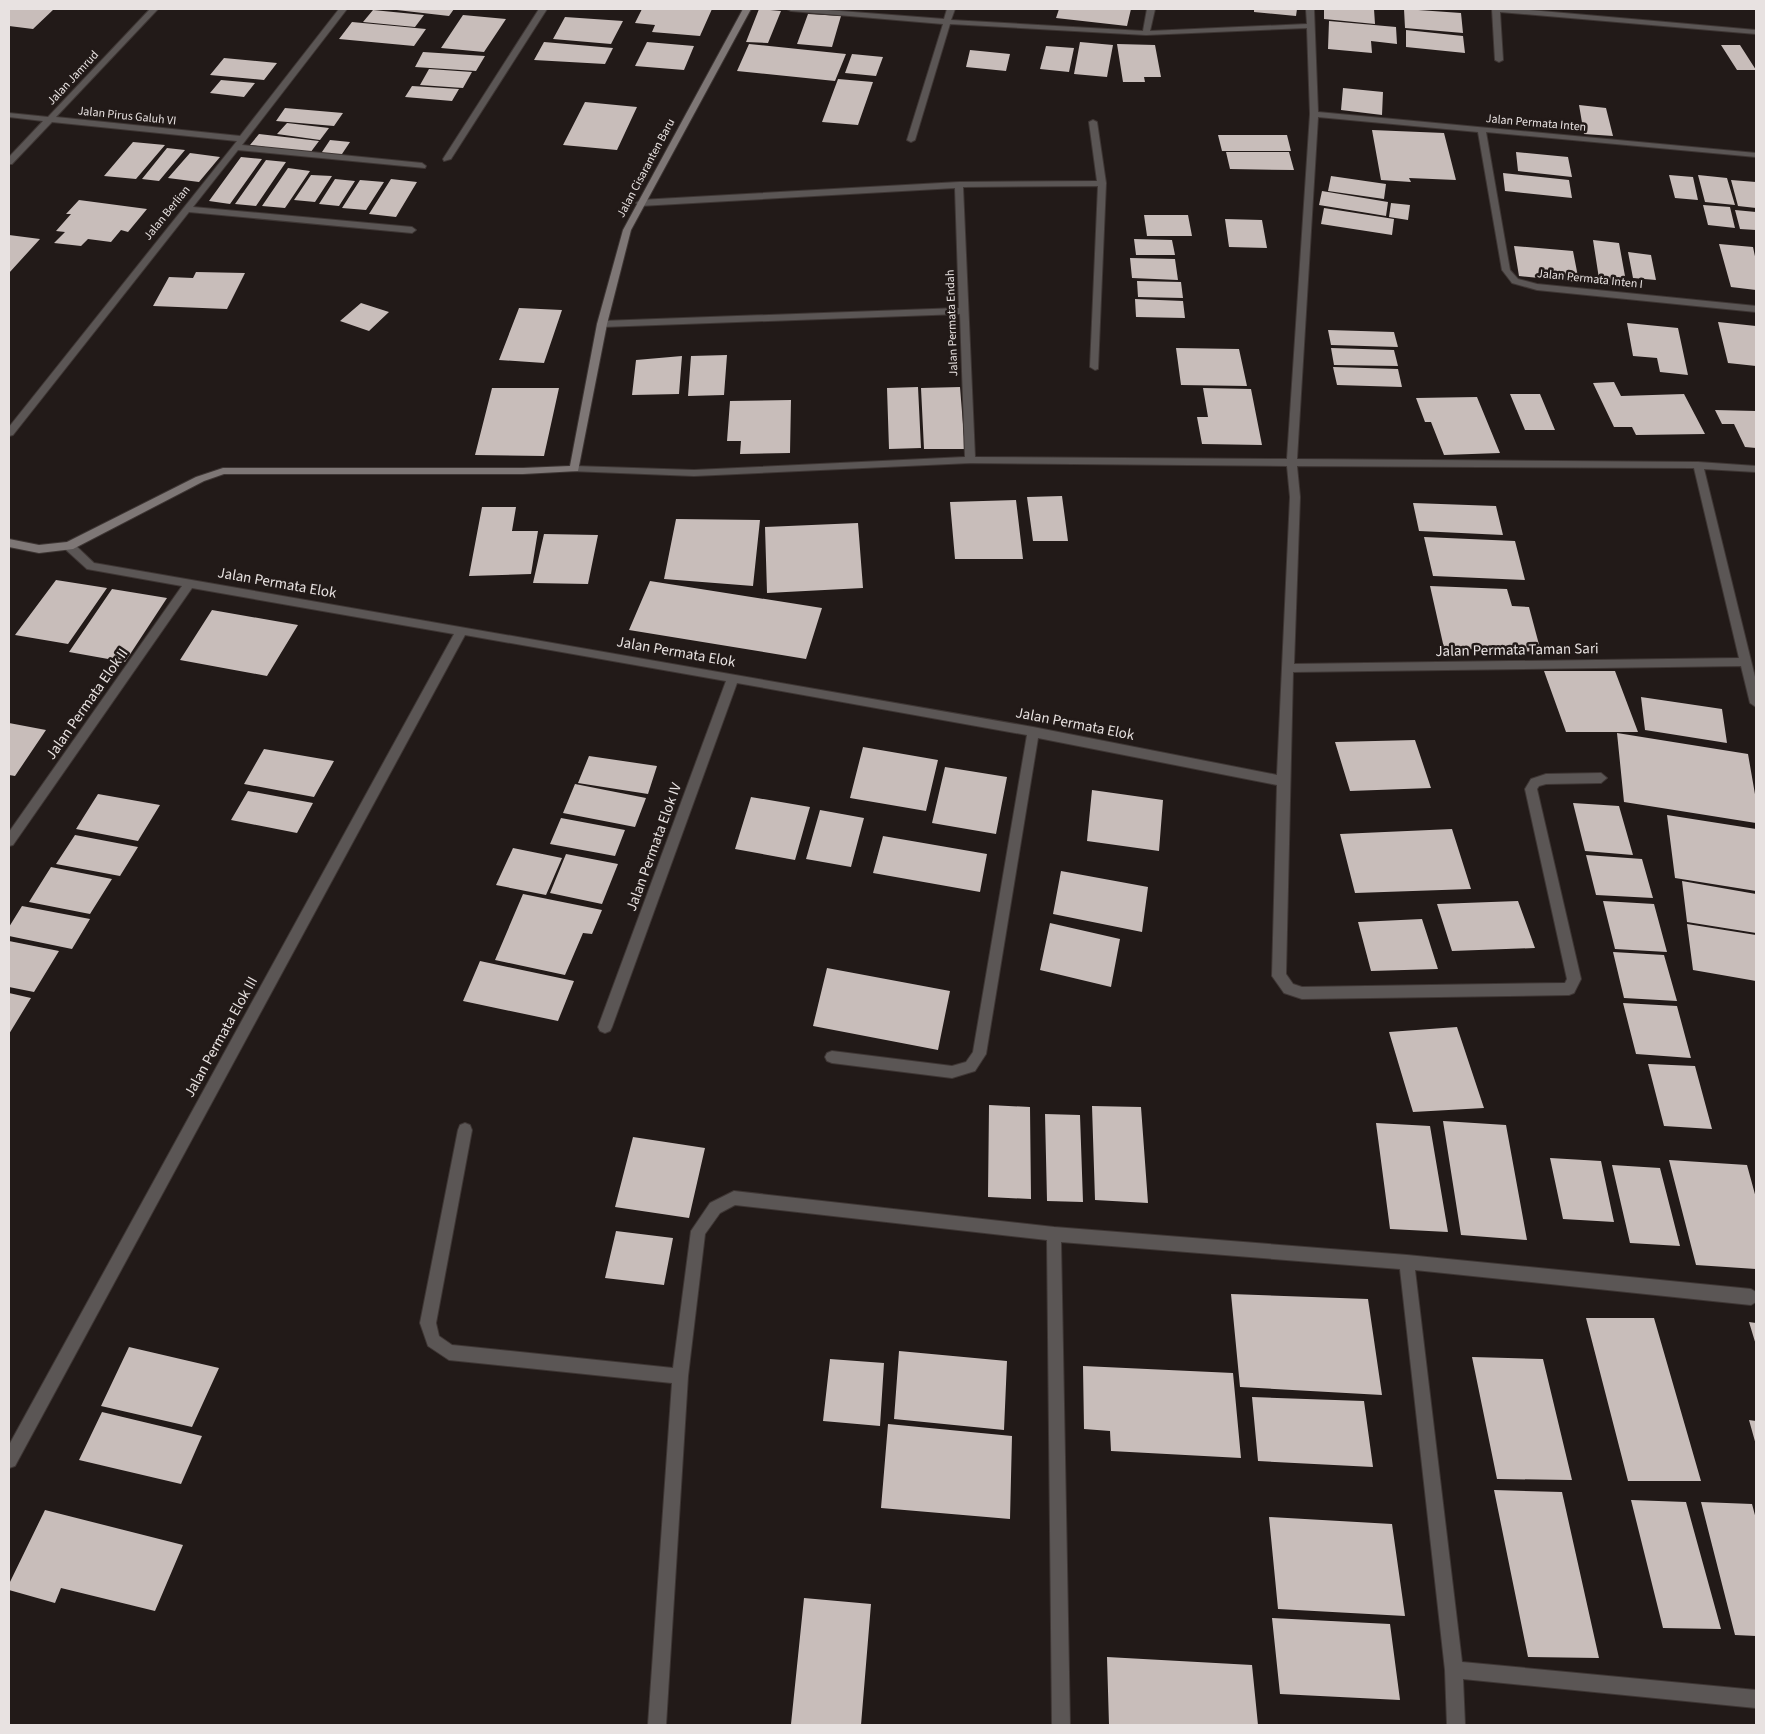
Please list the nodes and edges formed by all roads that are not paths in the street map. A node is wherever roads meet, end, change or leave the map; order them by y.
1 (154, 9) edge
2 (343, 9) edge
3 (543, 9) edge
4 (747, 9) edge
5 (791, 9) edge
6 (951, 9) edge
7 (1151, 9) edge
8 (1310, 9) edge
9 (1496, 9) edge
10 (947, 22) junction
11 (1310, 26) junction
12 (1756, 32) edge
13 (1146, 33) junction
14 (1499, 60) dead end
15 (1314, 114) junction
16 (9, 115) edge
17 (50, 119) junction
18 (1093, 122) dead end
19 (1482, 131) junction
20 (243, 139) junction
21 (911, 140) dead end
22 (236, 147) junction
23 (1756, 155) edge
24 (447, 159) dead end
25 (9, 162) edge
26 (422, 166) dead end
27 (1102, 184) junction
28 (959, 185) junction
29 (640, 202) junction
30 (186, 209) junction
31 (412, 230) dead end
32 (1756, 309) edge
33 (963, 311) junction
34 (602, 324) junction
35 (1095, 367) dead end
36 (9, 433) edge
37 (970, 460) junction
38 (1292, 463) junction
39 (1698, 465) junction
40 (574, 468) junction
41 (1756, 469) edge
42 (9, 544) edge
43 (69, 546) junction
44 (189, 584) junction
45 (462, 630) junction
46 (1746, 662) junction
47 (1289, 668) junction
48 (733, 678) junction
49 (1756, 703) edge
50 (1033, 732) junction
51 (1601, 778) dead end
52 (1283, 780) junction
53 (9, 841) edge
54 (605, 1027) dead end
55 (832, 1057) dead end
56 (464, 1130) dead end
57 (1054, 1234) junction
58 (1406, 1262) junction
59 (1751, 1297) dead end
60 (680, 1376) junction
61 (9, 1460) edge
62 (1454, 1670) junction
63 (1756, 1699) edge
64 (657, 1725) edge
65 (1061, 1725) edge
66 (1456, 1725) edge

1 - 17 street, Jalan Jamrud
2 - 20 street, Jalan Berlian
3 - 24 street
4 - 29 street, Jalan Cisaranten Baru
5 - 10 street
6 - 10 street
7 - 13 street
8 - 11 street
9 - 12 street
9 - 14 street
10 - 13 street
10 - 21 street
11 - 13 street
11 - 15 street
15 - 19 street, Jalan Permata Inten
15 - 38 street
16 - 17 street, Jalan Pirus Galuh VI
17 - 20 street, Jalan Pirus Galuh VI
17 - 25 street, Jalan Jamrud
18 - 27 street
19 - 23 street, Jalan Permata Inten
19 - 32 street, Jalan Permata Inten I
20 - 22 street, Jalan Berlian
22 - 26 street
22 - 30 street, Jalan Berlian
27 - 28 street
27 - 35 street
28 - 29 street
28 - 33 street, Jalan Permata Endah
29 - 34 street, Jalan Cisaranten Baru
30 - 31 street
30 - 36 street, Jalan Berlian
33 - 34 street
33 - 37 street, Jalan Permata Endah
34 - 40 street, Jalan Cisaranten Baru
37 - 38 street
37 - 40 street
38 - 39 street
38 - 47 street
39 - 41 street
39 - 46 street
40 - 43 street
42 - 43 street
43 - 44 street, Jalan Permata Elok
44 - 45 street, Jalan Permata Elok
44 - 53 street, Jalan Permata Elok II
45 - 48 street, Jalan Permata Elok
45 - 61 street, Jalan Permata Elok III
46 - 47 street, Jalan Permata Taman Sari
46 - 49 street
47 - 52 street
48 - 50 street, Jalan Permata Elok
48 - 54 street, Jalan Permata Elok IV
50 - 52 street, Jalan Permata Elok
50 - 55 street
51 - 52 street
56 - 60 street
57 - 58 street
57 - 60 street
57 - 65 street
58 - 59 street
58 - 62 street
60 - 64 street
62 - 63 street
62 - 66 street

